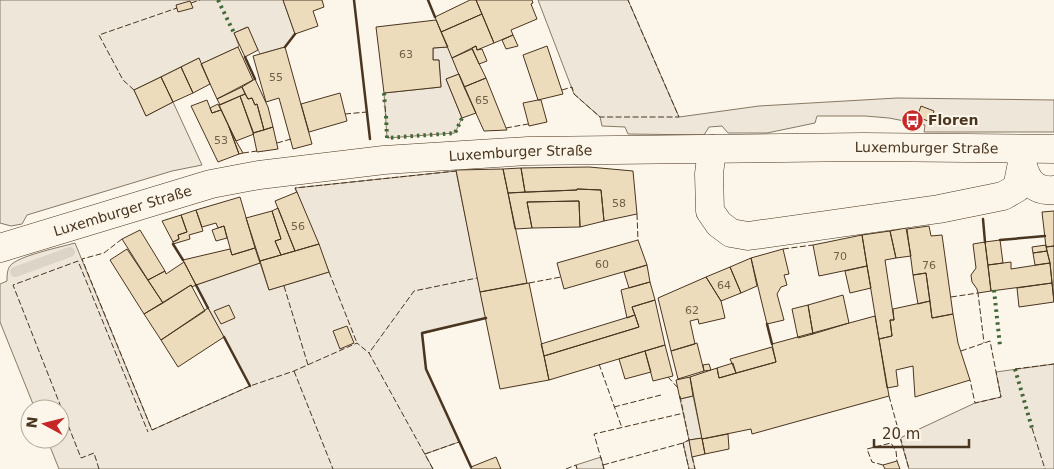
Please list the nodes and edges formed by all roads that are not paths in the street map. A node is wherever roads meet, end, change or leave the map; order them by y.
1 (712, 149) junction
2 (1054, 150) edge
3 (1020, 156) junction
4 (1054, 190) edge
5 (0, 248) edge

1 - 3 main road, Luxemburger Straße
1 - 3 main road
1 - 5 main road, Luxemburger Straße
2 - 3 main road, Luxemburger Straße
3 - 4 main road

